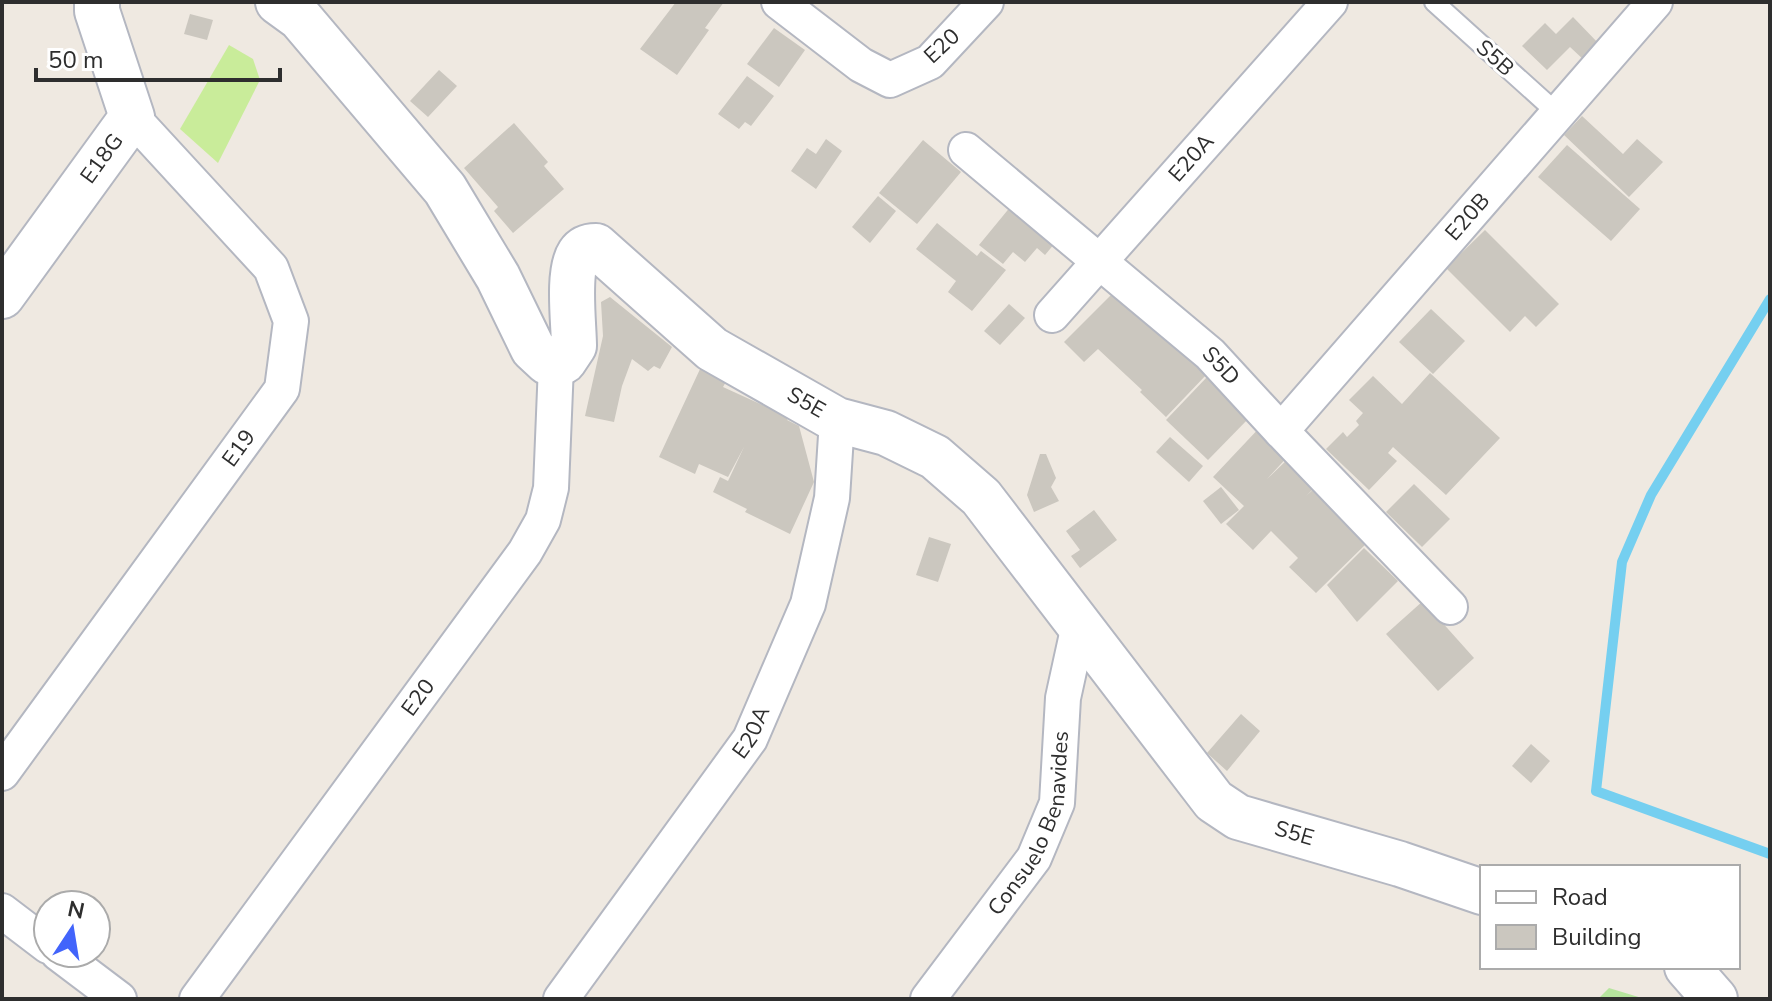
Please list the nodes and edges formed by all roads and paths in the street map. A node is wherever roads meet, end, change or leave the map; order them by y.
1 (278, 2) edge
2 (779, 2) edge
3 (986, 2) edge
4 (1330, 2) edge
5 (1434, 2) edge
6 (1655, 2) edge
7 (91, 5) edge
8 (1557, 113) junction
9 (132, 117) junction
10 (966, 150) dead end
11 (1100, 261) junction
12 (2, 296) edge
13 (1052, 315) dead end
14 (556, 365) junction
15 (837, 420) junction
16 (1281, 431) junction
17 (1450, 607) dead end
18 (1079, 625) junction
19 (2, 773) edge
20 (1480, 891) edge
21 (2, 911) edge
22 (32, 934) edge
23 (79, 969) edge
24 (1689, 969) edge
25 (119, 999) edge
26 (197, 999) edge
27 (561, 999) edge
28 (928, 999) edge
29 (1715, 999) edge

1 - 14 street
2 - 3 street, E20
4 - 11 street, E20A
5 - 8 lane, S5B
6 - 8 street, E20B
7 - 9 street, E18G
8 - 16 street, E20B
9 - 12 street, E18G
9 - 19 street, E19
10 - 11 street, S5D
11 - 13 street, E20A
11 - 16 street, S5D
14 - 15 street, S5E
14 - 26 street, E20
15 - 18 street, S5E
15 - 27 street, E20A
16 - 17 street, S5D
18 - 20 street, S5E
18 - 28 street, Consuelo Benavides
21 - 22 street
23 - 25 street
24 - 29 street

